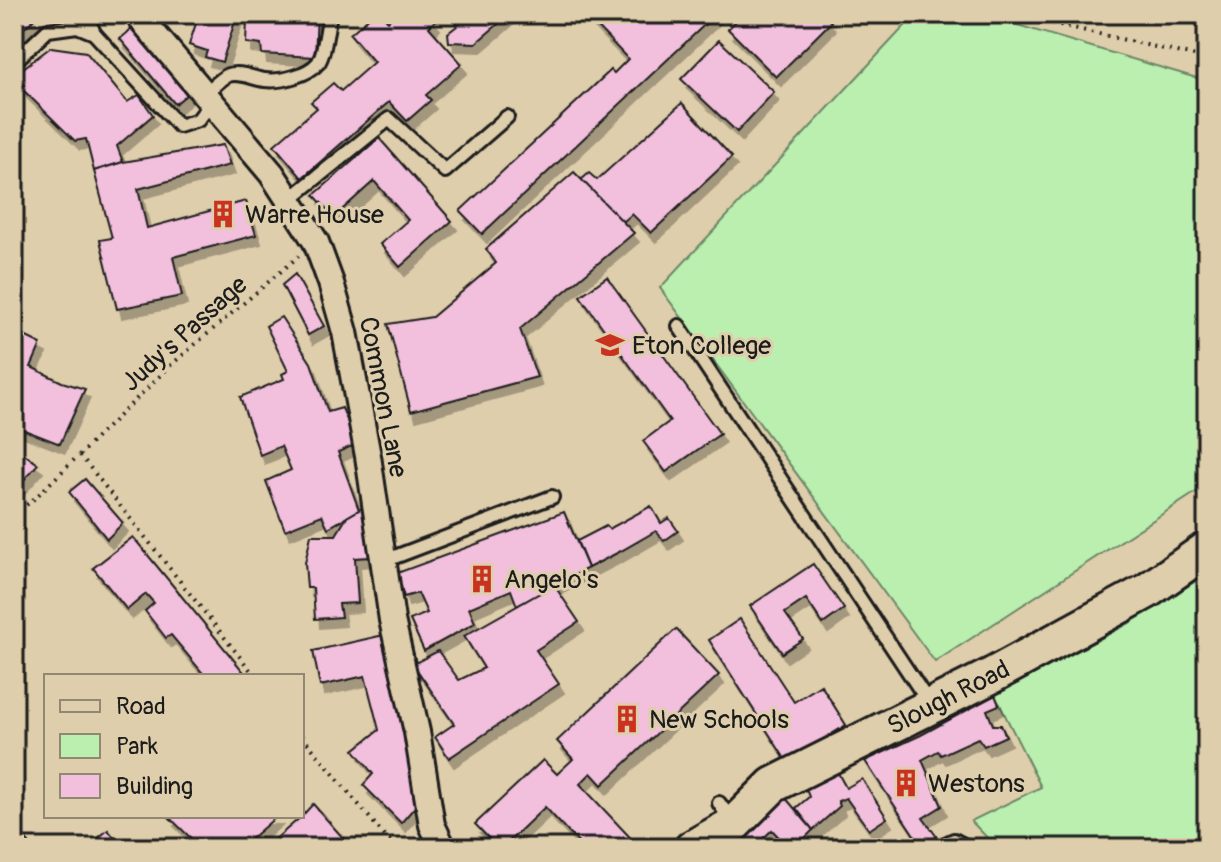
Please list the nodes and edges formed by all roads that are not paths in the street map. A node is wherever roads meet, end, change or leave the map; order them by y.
1 (86, 14) edge
2 (137, 14) edge
3 (330, 14) edge
4 (94, 33) junction
5 (14, 62) edge
6 (208, 99) junction
7 (507, 117) dead end
8 (289, 200) junction
9 (679, 326) dead end
10 (552, 497) dead end
11 (1207, 549) edge
12 (384, 561) junction
13 (931, 706) junction
14 (443, 848) edge
15 (692, 848) edge
16 (937, 848) edge
17 (969, 848) edge

1 - 4 lane
2 - 6 street, Common Lane
3 - 6 lane
4 - 5 lane
4 - 6 lane
6 - 8 street, Common Lane
7 - 8 lane
8 - 12 street, Common Lane
9 - 13 lane
10 - 12 lane
11 - 13 main road, Slough Road
12 - 14 street, Common Lane
13 - 15 main road, Slough Road
16 - 17 lane

